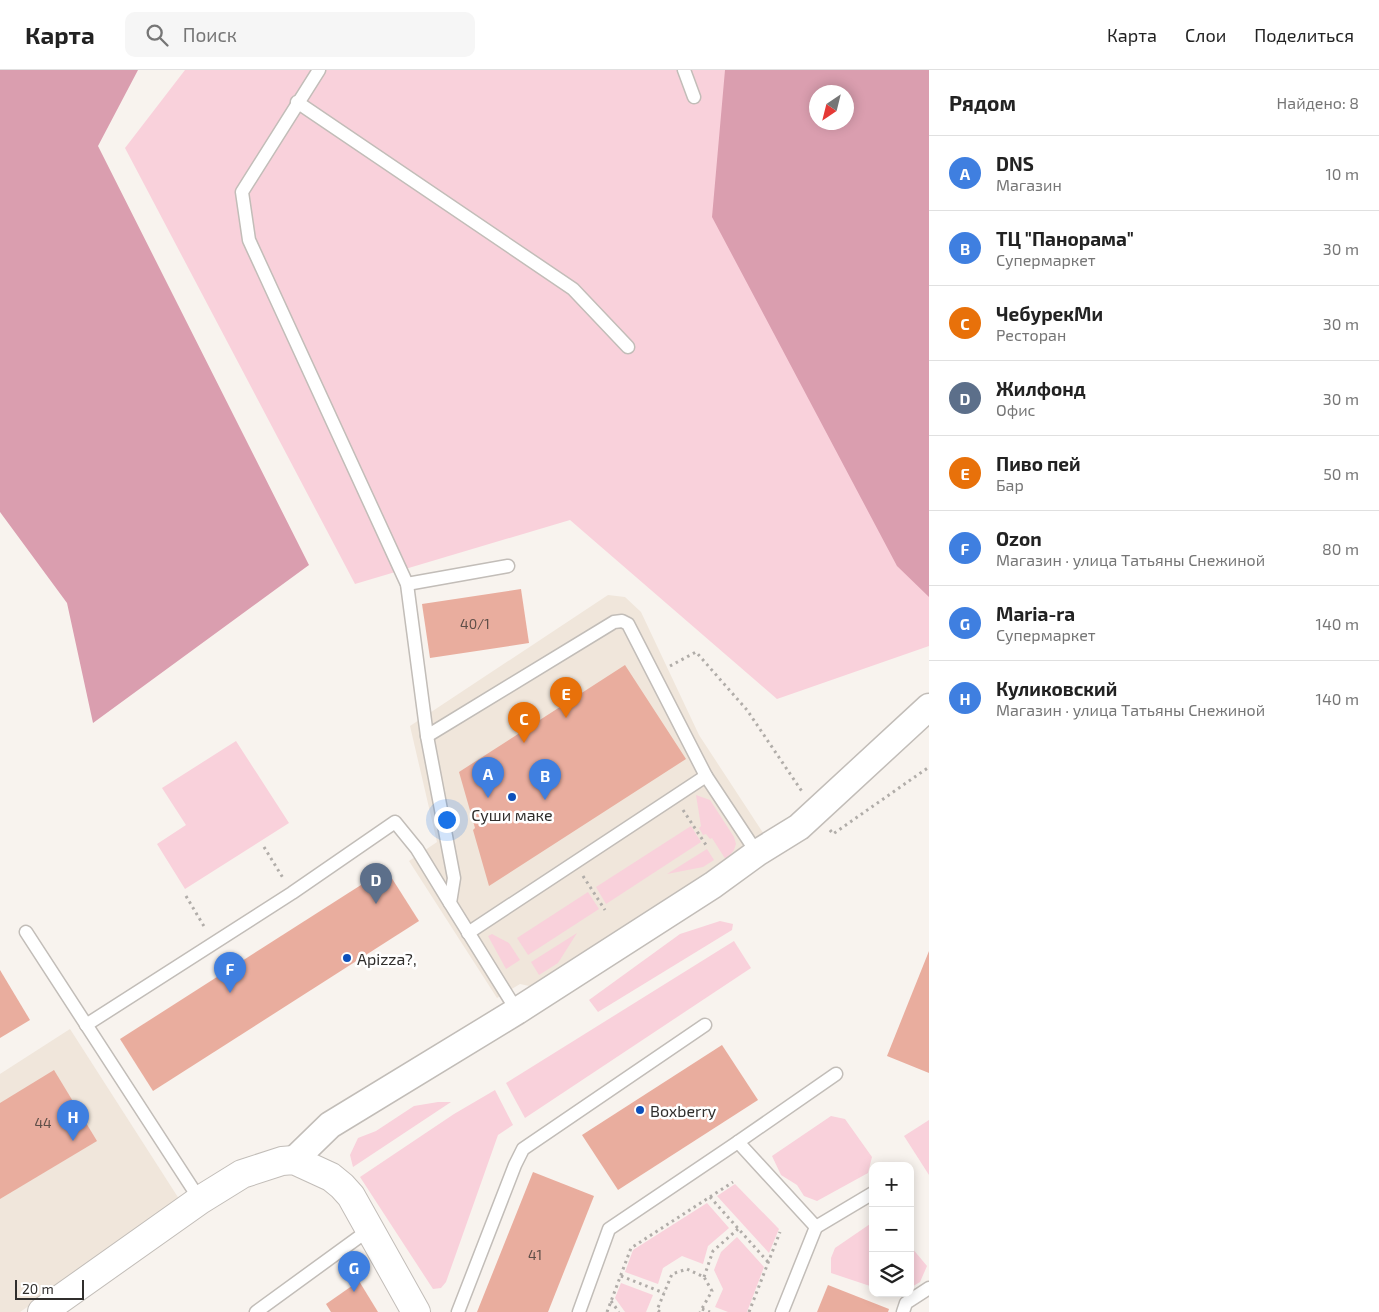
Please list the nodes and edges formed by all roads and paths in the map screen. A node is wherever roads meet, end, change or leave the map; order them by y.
1 (318, 70) edge
2 (684, 70) edge
3 (694, 97) dead end
4 (297, 102) junction
5 (628, 347) dead end
6 (508, 566) dead end
7 (408, 584) junction
8 (654, 675) junction
9 (929, 707) edge
10 (427, 736) junction
11 (929, 767) edge
12 (706, 776) junction
13 (816, 812) junction
14 (694, 826) dead end
15 (706, 845) dead end
16 (264, 847) dead end
17 (758, 853) junction
18 (276, 868) dead end
19 (591, 889) dead end
20 (186, 896) dead end
21 (450, 903) junction
22 (605, 910) dead end
23 (198, 917) dead end
24 (26, 932) dead end
25 (468, 933) junction
26 (517, 1012) junction
27 (86, 1025) junction
28 (705, 1025) dead end
29 (836, 1074) dead end
30 (738, 1142) junction
31 (294, 1160) junction
32 (733, 1182) dead end
33 (869, 1195) edge
34 (710, 1197) junction
35 (200, 1200) junction
36 (816, 1227) junction
37 (370, 1229) junction
38 (738, 1229) junction
39 (780, 1232) dead end
40 (768, 1262) junction
41 (621, 1276) junction
42 (704, 1277) junction
43 (929, 1288) edge
44 (664, 1293) junction
45 (612, 1301) junction
46 (701, 1310) edge
47 (42, 1312) edge
48 (256, 1312) edge
49 (416, 1312) edge
50 (458, 1312) edge
51 (579, 1312) edge
52 (607, 1312) edge
53 (619, 1312) edge
54 (660, 1312) edge
55 (710, 1312) edge
56 (749, 1312) edge
57 (782, 1312) edge
58 (903, 1312) edge

1 - 4 lane
2 - 3 lane
4 - 5 lane
4 - 7 lane
6 - 7 lane
7 - 10 lane
8 - 10 lane
8 - 12 lane
8 - 13 path
9 - 13 street
10 - 21 lane
11 - 13 path
12 - 17 lane
12 - 25 lane
13 - 17 street
14 - 15 path
16 - 18 path
17 - 26 street
19 - 22 path
20 - 23 path
21 - 25 lane
21 - 27 lane
24 - 27 lane
25 - 26 lane
26 - 31 street
27 - 35 lane
28 - 50 lane
29 - 30 lane
30 - 36 lane
30 - 51 lane
31 - 35 street
31 - 37 street
32 - 34 path
33 - 36 lane
34 - 38 path
34 - 41 path
35 - 47 street
36 - 57 lane
37 - 48 lane
37 - 49 street
38 - 40 path
38 - 42 path
39 - 40 path
40 - 56 path
41 - 44 path
41 - 45 path
42 - 44 path
42 - 46 path
43 - 58 lane
44 - 54 path
45 - 52 path
45 - 53 path
46 - 55 path

